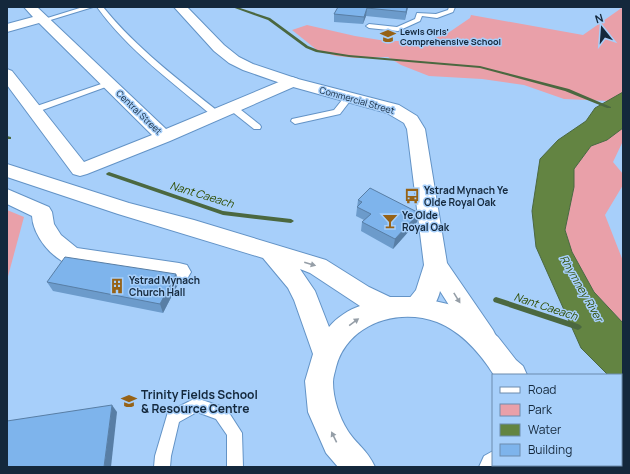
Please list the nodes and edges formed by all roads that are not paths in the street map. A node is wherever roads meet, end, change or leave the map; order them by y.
1 (30, 7) edge
2 (90, 7) edge
3 (100, 7) edge
4 (180, 7) edge
5 (452, 7) edge
6 (43, 19) junction
7 (369, 26) dead end
8 (7, 28) edge
9 (7, 74) edge
10 (292, 82) junction
11 (110, 84) junction
12 (349, 97) junction
13 (233, 108) junction
14 (34, 110) junction
15 (217, 115) junction
16 (296, 121) dead end
17 (257, 127) dead end
18 (164, 137) junction
19 (7, 170) edge
20 (7, 196) edge
21 (272, 253) junction
22 (436, 265) junction
23 (179, 272) dead end
24 (417, 307) junction
25 (388, 308) junction
26 (489, 345) junction
27 (326, 354) junction
28 (509, 373) edge
29 (162, 467) edge
30 (235, 467) edge
31 (359, 467) edge

1 - 6 street, Central Street
2 - 6 lane
3 - 15 lane
4 - 10 street, Commercial Street
5 - 7 lane
6 - 8 street
6 - 11 street, Central Street
9 - 14 street
10 - 12 street, Commercial Street
10 - 13 street, Central Street
11 - 14 lane
11 - 18 street, Central Street
12 - 16 lane
12 - 22 street, Commercial Street
13 - 15 street, Central Street
13 - 17 lane
14 - 18 street
15 - 18 street, Central Street
19 - 21 street
20 - 23 street
21 -> 25 street
21 - 27 street
22 - 24 street, Commercial Street
22 -> 26 street, Commercial Street
24 - 25 street
24 - 26 street
27 -> 25 street
26 - 28 street
31 -> 27 street
29 - 30 lane

